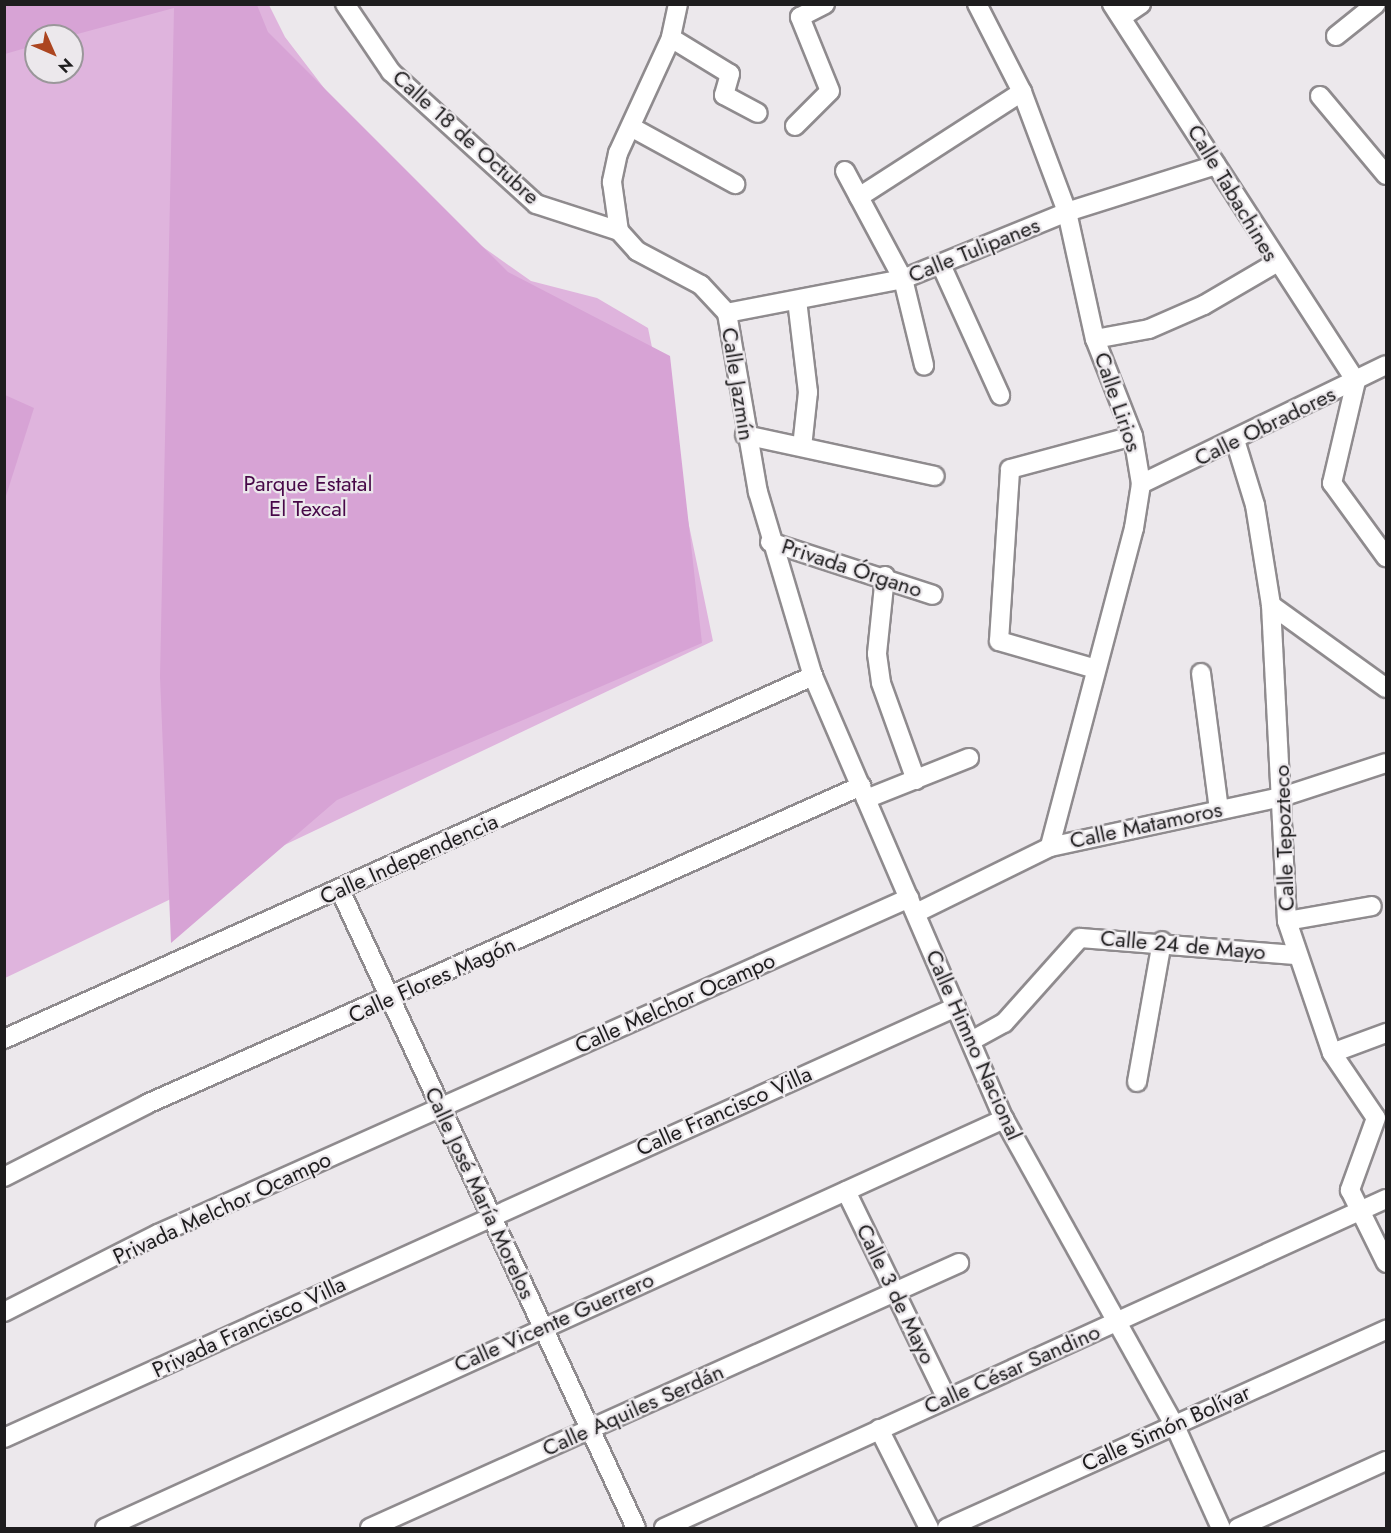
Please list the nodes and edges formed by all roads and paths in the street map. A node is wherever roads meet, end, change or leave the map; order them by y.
1 (345, 4) edge
2 (678, 4) edge
3 (825, 4) edge
4 (977, 4) edge
5 (1142, 4) edge
6 (1376, 4) edge
7 (1117, 11) edge
8 (1336, 36) dead end
9 (671, 38) junction
10 (1022, 92) junction
11 (1320, 96) dead end
12 (758, 112) dead end
13 (795, 126) dead end
14 (631, 127) junction
15 (1216, 165) junction
16 (845, 171) dead end
17 (1386, 175) edge
18 (735, 184) dead end
19 (859, 197) junction
20 (1067, 212) junction
21 (619, 231) junction
22 (1276, 263) junction
23 (942, 267) junction
24 (903, 279) junction
25 (797, 300) junction
26 (727, 313) junction
27 (1095, 339) junction
28 (924, 365) dead end
29 (1386, 365) edge
30 (1356, 381) junction
31 (1000, 395) dead end
32 (745, 435) junction
33 (1133, 436) junction
34 (1235, 440) junction
35 (802, 447) junction
36 (935, 476) dead end
37 (1141, 484) junction
38 (770, 542) junction
39 (1386, 556) edge
40 (885, 576) junction
41 (933, 595) dead end
42 (1271, 605) junction
43 (1096, 669) junction
44 (1202, 673) dead end
45 (813, 675) junction
46 (1386, 687) edge
47 (969, 758) dead end
48 (1386, 765) edge
49 (916, 780) junction
50 (863, 793) junction
51 (1285, 795) junction
52 (1219, 809) junction
53 (1050, 847) junction
54 (340, 890) junction
55 (912, 906) junction
56 (1372, 906) dead end
57 (1287, 921) junction
58 (1162, 941) junction
59 (1295, 955) junction
60 (391, 1000) junction
61 (956, 1007) junction
62 (1386, 1033) edge
63 (4, 1039) edge
64 (971, 1041) junction
65 (1332, 1053) junction
66 (1137, 1082) dead end
67 (441, 1108) junction
68 (1004, 1119) junction
69 (4, 1177) edge
70 (846, 1191) junction
71 (1386, 1199) edge
72 (1360, 1211) junction
73 (492, 1216) junction
74 (959, 1263) dead end
75 (1386, 1263) edge
76 (896, 1292) junction
77 (4, 1312) edge
78 (1115, 1322) junction
79 (542, 1327) junction
80 (1386, 1330) edge
81 (946, 1397) junction
82 (1173, 1424) junction
83 (879, 1429) junction
84 (588, 1430) junction
85 (4, 1438) edge
86 (1386, 1461) edge
87 (105, 1528) edge
88 (370, 1528) edge
89 (636, 1528) edge
90 (664, 1528) edge
91 (929, 1528) edge
92 (947, 1528) edge
93 (1221, 1528) edge
94 (1238, 1528) edge

1 - 21 street, Calle 18 de Octubre
2 - 9 street
3 - 13 street
4 - 10 street, Calle Lirios
5 - 7 street
6 - 8 street
7 - 15 street, Calle Tabachines
9 - 12 street
9 - 14 street
10 - 19 street
10 - 20 street, Calle Lirios
11 - 17 street
14 - 18 street
14 - 21 street
15 - 20 street, Calle Tulipanes
15 - 22 street, Calle Tabachines
16 - 19 street
19 - 24 street
20 - 23 street, Calle Tulipanes
20 - 27 street, Calle Lirios
21 - 26 street, Calle Jazmín
22 - 27 street
22 - 30 street, Calle Tabachines
23 - 24 street, Calle Tulipanes
23 - 31 street
24 - 25 street, Calle Tulipanes
24 - 28 street
25 - 26 street, Calle Tulipanes
25 - 35 street
26 - 32 street, Calle Jazmín
27 - 33 street, Calle Lirios
29 - 30 street, Calle Obradores
30 - 34 street, Calle Obradores
30 - 39 street
32 - 35 street
32 - 38 street, Calle Jazmín
33 - 37 street, Calle Lirios
33 - 43 street
34 - 37 street, Calle Obradores
34 - 42 street, Calle Tepozteco
35 - 36 street
37 - 43 street, Calle Lirios
38 - 40 street, Privada Órgano
38 - 45 street, Calle Himno Nacional
40 - 41 street, Privada Órgano
40 - 49 street
42 - 46 street
42 - 51 street, Calle Tepozteco
43 - 53 street, Calle Lirios
44 - 52 street
45 - 50 street, Calle Himno Nacional
45 - 54 street, Calle Independencia
47 - 49 street, Calle Flores Magón
48 - 51 street, Calle Matamoros
49 - 50 street, Calle Flores Magón
50 - 55 street, Calle Himno Nacional
50 - 60 street, Calle Flores Magón
51 - 52 street, Calle Matamoros
51 - 57 street, Calle Tepozteco
52 - 53 street, Calle Matamoros
53 - 55 street, Calle Matamoros
54 - 60 street, Calle José María Morelos
54 - 63 street, Calle Independencia
55 - 61 street, Calle Himno Nacional
55 - 67 street, Calle Melchor Ocampo
56 - 57 street
57 - 59 street, Calle Tepozteco
58 - 59 street, Calle 24 de Mayo
58 - 64 street, Calle 24 de Mayo
58 - 66 street
59 - 65 street, Calle Tepozteco
60 - 67 street, Calle José María Morelos
60 - 69 street, Calle Flores Magón
61 - 64 street, Calle Himno Nacional
61 - 73 street, Calle Francisco Villa
62 - 65 street
64 - 68 street, Calle Himno Nacional
65 - 72 street, Calle Tepozteco
67 - 73 street, Calle José María Morelos
67 - 77 street, Privada Melchor Ocampo
68 - 70 street, Calle Vicente Guerrero
68 - 78 street, Calle Himno Nacional
70 - 76 street, Calle 3 de Mayo
70 - 79 street, Calle Vicente Guerrero
71 - 72 street, Calle César Sandino
72 - 75 street
72 - 78 street, Calle César Sandino
73 - 79 street, Calle José María Morelos
73 - 85 street, Privada Francisco Villa
74 - 76 street, Calle Aquiles Serdán
76 - 81 street, Calle 3 de Mayo
76 - 84 street, Calle Aquiles Serdán
78 - 81 street, Calle César Sandino
78 - 82 street, Calle Himno Nacional
79 - 84 street, Calle José María Morelos
79 - 87 street, Calle Vicente Guerrero
80 - 82 street, Calle Simón Bolívar
81 - 83 street, Calle César Sandino
82 - 92 street, Calle Simón Bolívar
82 - 93 street, Calle Himno Nacional
83 - 90 street, Calle César Sandino
83 - 91 street
84 - 88 street, Calle Aquiles Serdán
84 - 89 street, Calle José María Morelos
86 - 94 street

